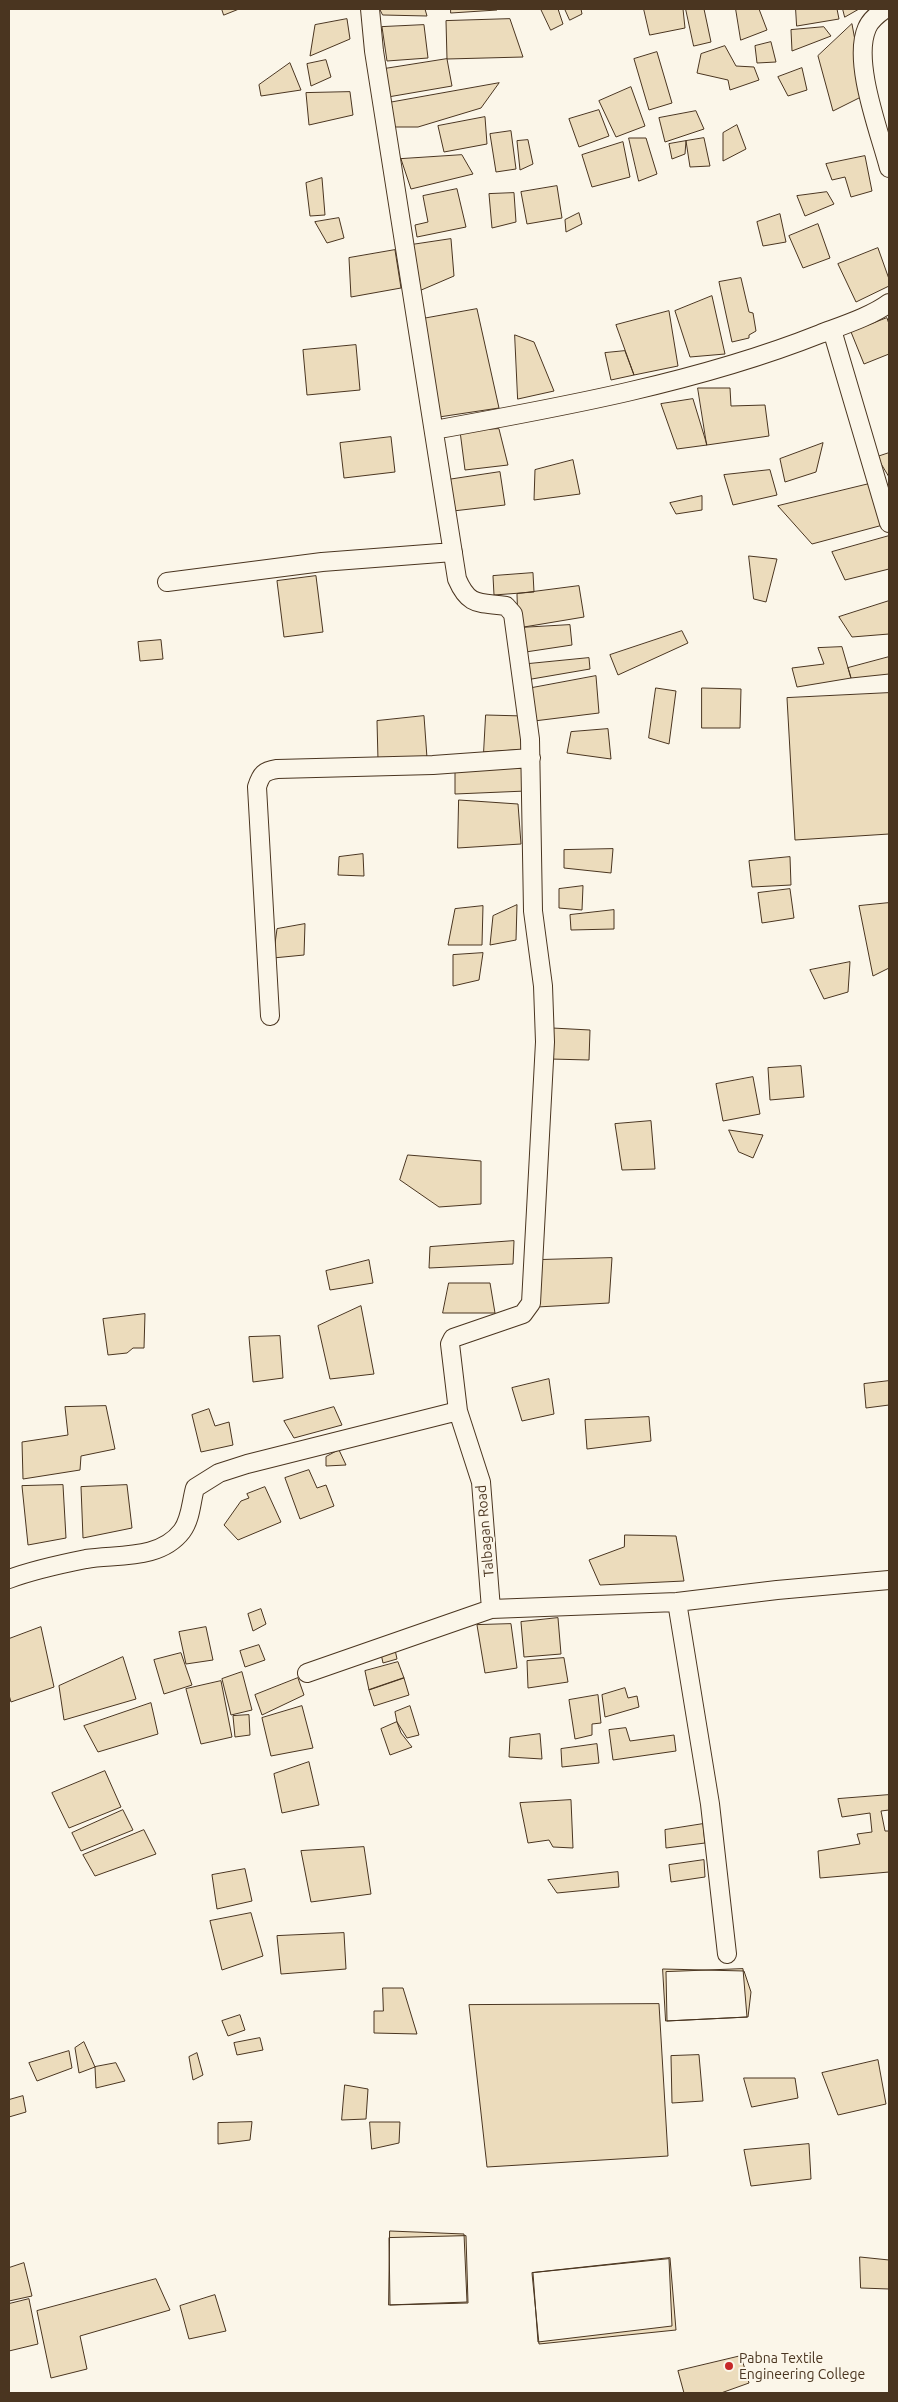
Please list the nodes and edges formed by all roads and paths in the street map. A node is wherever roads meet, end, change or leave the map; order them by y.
1 (370, 9) edge
2 (885, 9) edge
3 (889, 168) edge
4 (889, 303) edge
5 (832, 330) junction
6 (434, 430) junction
7 (889, 523) edge
8 (452, 552) junction
9 (167, 582) dead end
10 (531, 758) junction
11 (270, 1016) dead end
12 (458, 1411) junction
13 (9, 1579) edge
14 (889, 1580) edge
15 (677, 1602) junction
16 (491, 1609) junction
17 (308, 1673) dead end
18 (728, 1954) dead end

1 - 6 street
2 - 3 street
4 - 5 street
5 - 6 street
5 - 7 street
6 - 8 street
8 - 9 street
8 - 10 street
10 - 11 street
10 - 12 street, Talbagan Road
12 - 13 street
12 - 16 street, Talbagan Road
14 - 15 street
15 - 16 street
15 - 18 street
16 - 17 street

